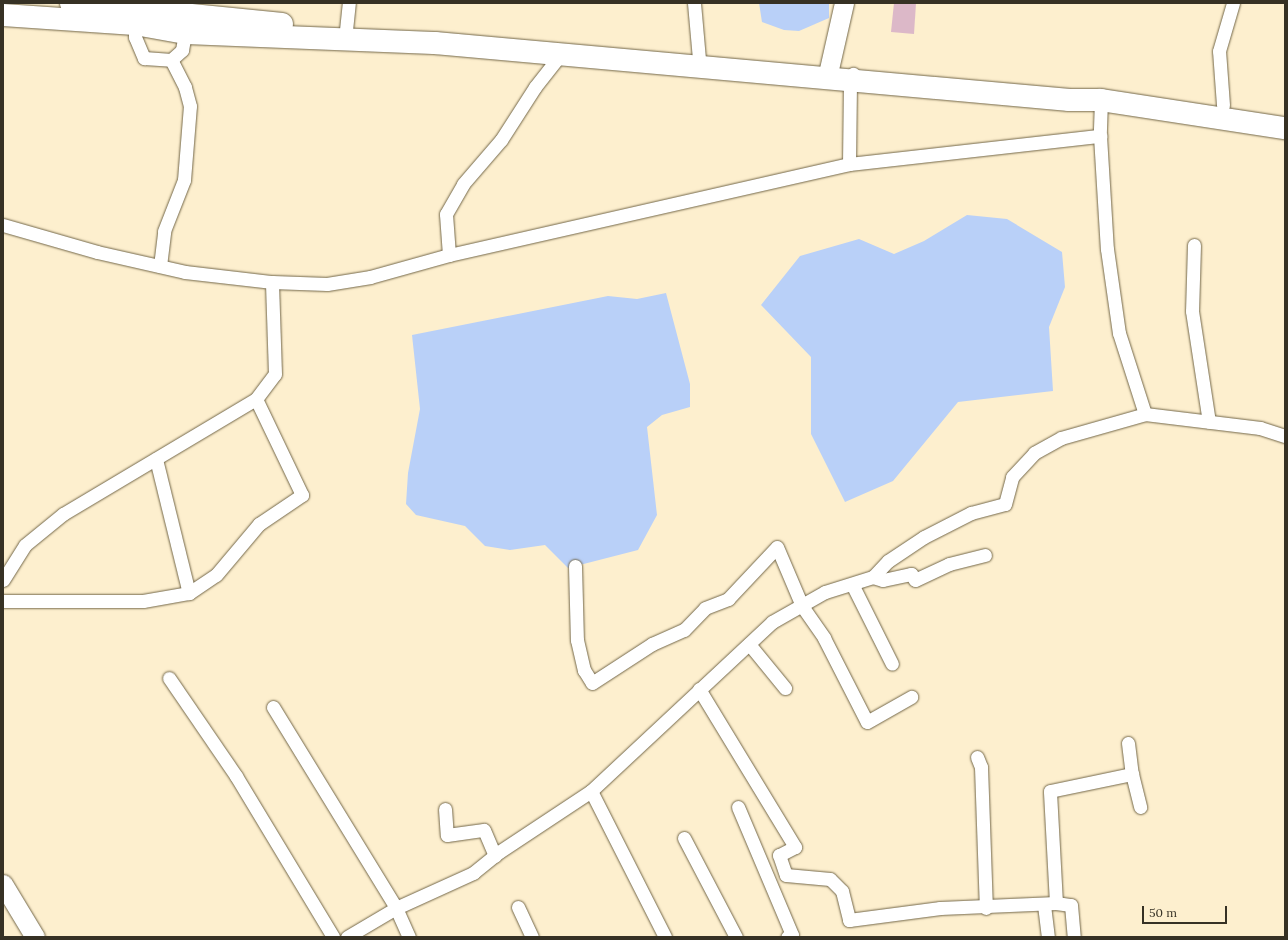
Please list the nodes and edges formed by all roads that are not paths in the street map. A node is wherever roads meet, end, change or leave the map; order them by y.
1 (71, 3) edge
2 (76, 3) edge
3 (349, 3) edge
4 (694, 3) edge
5 (844, 3) edge
6 (1233, 3) edge
7 (3, 15) edge
8 (135, 17) junction
9 (187, 24) junction
10 (346, 30) junction
11 (562, 54) junction
12 (700, 59) junction
13 (171, 60) junction
14 (828, 69) junction
15 (852, 76) junction
16 (1101, 100) junction
17 (1223, 106) junction
18 (1285, 117) edge
19 (1285, 128) edge
20 (1100, 136) junction
21 (849, 164) junction
22 (3, 225) edge
23 (1194, 245) dead end
24 (449, 255) junction
25 (160, 266) junction
26 (272, 282) junction
27 (256, 399) junction
28 (1145, 414) junction
29 (1209, 422) junction
30 (1285, 436) edge
31 (156, 459) junction
32 (985, 555) dead end
33 (575, 566) dead end
34 (873, 577) junction
35 (3, 580) edge
36 (852, 584) junction
37 (189, 593) junction
38 (3, 601) edge
39 (802, 606) junction
40 (749, 644) junction
41 (892, 664) dead end
42 (169, 678) dead end
43 (785, 688) dead end
44 (699, 690) junction
45 (911, 697) dead end
46 (273, 707) dead end
47 (1128, 743) dead end
48 (977, 757) dead end
49 (1132, 774) junction
50 (591, 791) junction
51 (738, 807) dead end
52 (1140, 807) dead end
53 (445, 809) dead end
54 (684, 838) dead end
55 (494, 856) junction
56 (3, 884) edge
57 (1050, 904) junction
58 (518, 907) dead end
59 (396, 908) junction
60 (986, 908) junction
61 (1048, 936) edge
62 (35, 937) edge
63 (333, 937) edge
64 (347, 937) edge
65 (409, 937) edge
66 (532, 937) edge
67 (664, 937) edge
68 (736, 937) edge
69 (787, 937) edge
70 (1074, 937) edge

1 - 2 highway
2 - 8 highway
3 - 10 street
4 - 12 street
5 - 14 street
6 - 17 street
7 - 8 highway
8 - 9 highway
8 - 13 street
9 - 10 highway
9 - 11 highway
9 - 13 street
10 - 12 highway
11 - 15 highway
11 - 24 street
12 - 14 highway
13 - 25 street
14 - 15 highway
15 - 16 highway
15 - 17 highway
15 - 21 street
16 - 19 highway
16 - 20 street
17 - 18 highway
20 - 21 street
20 - 28 street
21 - 24 street
22 - 25 street
23 - 29 street
24 - 26 street
25 - 26 street
26 - 27 street
27 - 31 street
27 - 37 street
28 - 29 street
28 - 34 street
29 - 30 street
31 - 35 street
31 - 37 street
32 - 34 street
33 - 39 street
34 - 36 street
36 - 39 street
36 - 41 street
37 - 38 street
39 - 40 street
39 - 45 street
40 - 43 street
40 - 44 street
42 - 63 street
44 - 50 street
44 - 60 street
46 - 59 street
47 - 49 street
48 - 60 street
49 - 52 street
49 - 57 street
50 - 55 street
50 - 67 street
51 - 69 street
53 - 55 street
54 - 68 street
55 - 59 street
56 - 62 street
57 - 60 street
57 - 61 street
57 - 70 street
58 - 66 street
59 - 64 street
59 - 65 street

